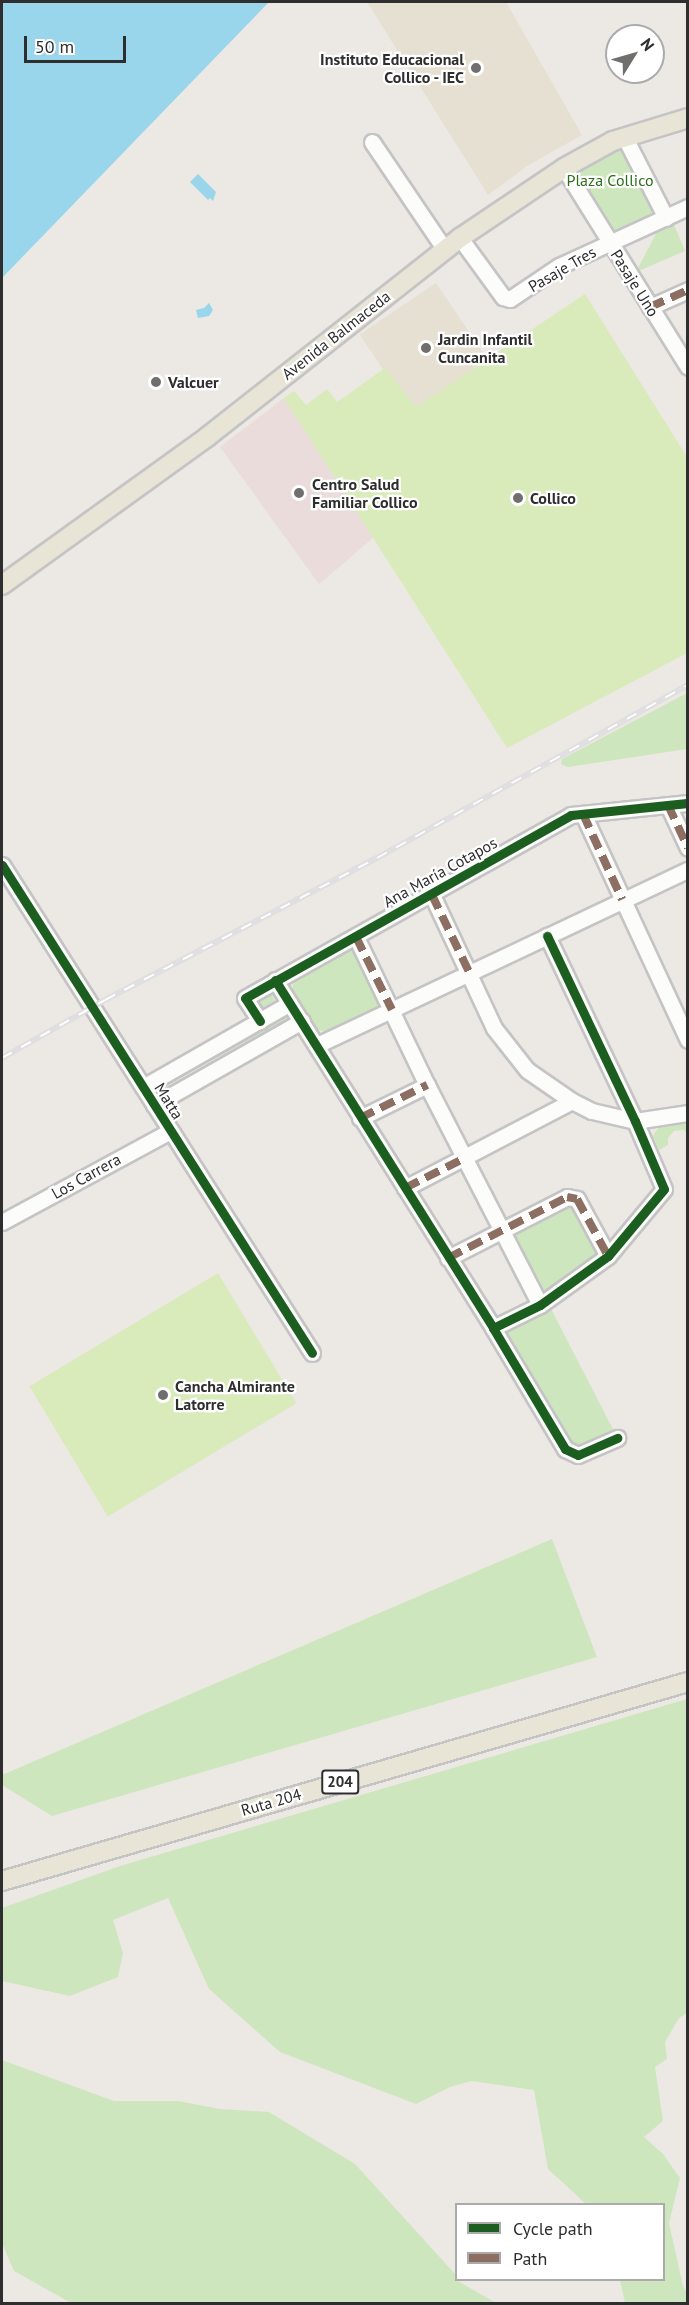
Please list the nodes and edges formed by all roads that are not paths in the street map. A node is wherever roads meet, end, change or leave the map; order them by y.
1 (687, 118) edge
2 (624, 136) junction
3 (372, 142) dead end
4 (564, 168) junction
5 (687, 207) edge
6 (666, 218) junction
7 (460, 238) junction
8 (610, 242) junction
9 (445, 250) junction
10 (687, 290) edge
11 (650, 307) junction
12 (687, 367) edge
13 (2, 585) edge
14 (687, 803) edge
15 (668, 805) junction
16 (583, 814) junction
17 (687, 848) edge
18 (2, 865) edge
19 (687, 870) edge
20 (432, 895) junction
21 (622, 899) junction
22 (547, 936) junction
23 (356, 937) junction
24 (470, 974) junction
25 (275, 980) junction
26 (290, 1003) junction
27 (392, 1010) junction
28 (260, 1021) junction
29 (302, 1021) junction
30 (687, 1040) edge
31 (317, 1045) junction
32 (427, 1085) junction
33 (143, 1087) junction
34 (572, 1101) junction
35 (154, 1105) junction
36 (687, 1113) edge
37 (360, 1118) junction
38 (635, 1121) junction
39 (170, 1131) junction
40 (464, 1159) junction
41 (405, 1188) junction
42 (2, 1222) edge
43 (501, 1229) junction
44 (608, 1256) junction
45 (448, 1257) junction
46 (540, 1305) junction
47 (493, 1328) junction
48 (312, 1353) dead end
49 (617, 1438) dead end
50 (684, 1681) edge
51 (2, 1881) edge

1 - 2 main road, Avenida Balmaceda
2 - 4 main road, Avenida Balmaceda
2 - 6 street
3 - 9 street
4 - 7 main road, Avenida Balmaceda
4 - 8 street, Pasaje Uno
5 - 6 street, Pasaje Tres
6 - 8 street, Pasaje Tres
7 - 8 street, Pasaje Tres
7 - 9 main road, Avenida Balmaceda
8 - 11 street, Pasaje Uno
9 - 13 main road, Avenida Balmaceda
10 - 11 street
11 - 12 street, Pasaje Uno
14 - 15 street, Ana María Cotapos
15 - 16 street, Ana María Cotapos
15 - 17 street
16 - 20 street, Ana María Cotapos
16 - 21 street
18 - 33 street, Matta
19 - 21 street
20 - 23 street, Ana María Cotapos
20 - 24 street
21 - 22 street
21 - 30 street
22 - 24 street
22 - 38 street
23 - 25 street, Ana María Cotapos
23 - 27 street
24 - 27 street
24 - 34 street
25 - 26 street
25 - 28 street, Ana María Cotapos
26 - 28 street
26 - 29 street
27 - 31 street
27 - 32 street
28 - 33 street
29 - 31 street
29 - 35 street
31 - 37 street
32 - 37 street
32 - 40 street
33 - 35 street, Matta
34 - 38 street
34 - 40 street
35 - 39 street, Matta
36 - 38 street
37 - 41 street
38 - 44 street
39 - 42 street, Los Carrera
39 - 48 street, Matta
40 - 41 street
40 - 43 street
41 - 45 street
43 - 44 street
43 - 45 street
43 - 46 street
44 - 46 street
45 - 47 street
46 - 47 street
47 - 49 street
50 - 51 main road, Ruta 204 / 204

